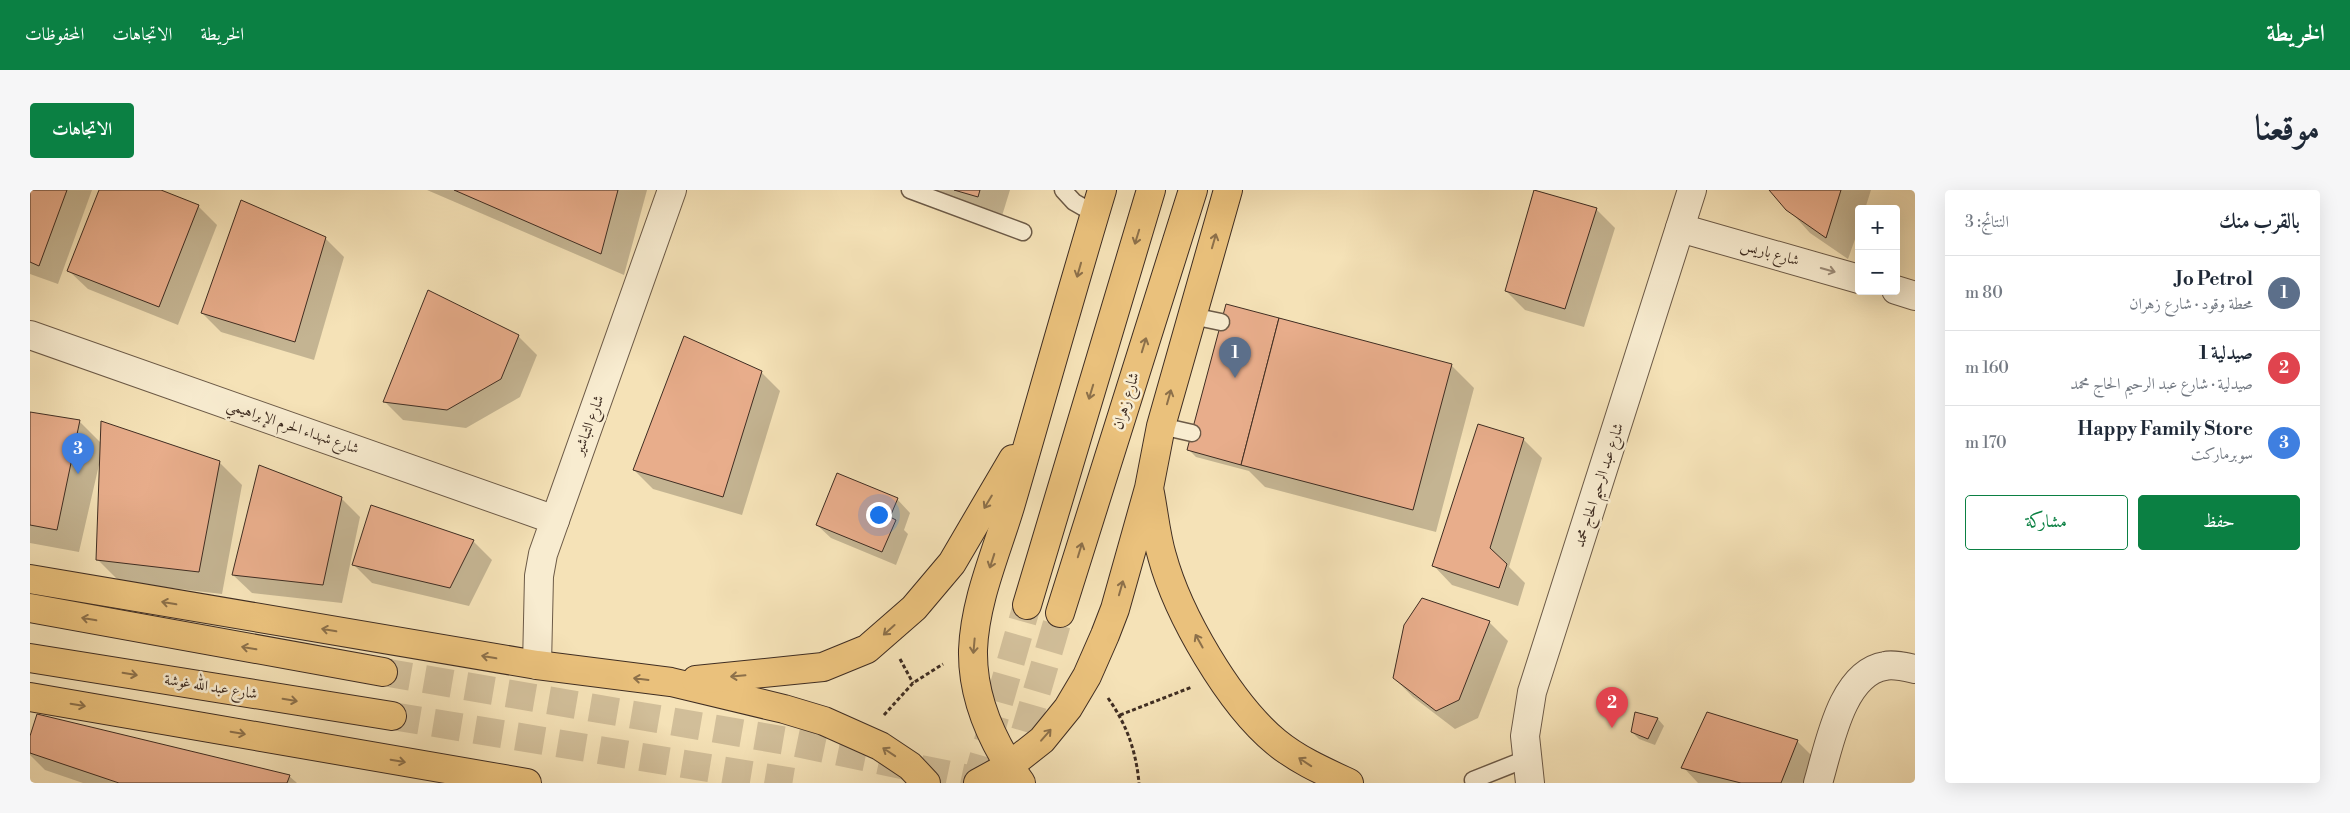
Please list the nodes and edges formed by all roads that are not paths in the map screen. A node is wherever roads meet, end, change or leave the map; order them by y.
1 (672, 190) edge
2 (910, 190) edge
3 (1063, 190) edge
4 (1151, 190) edge
5 (1192, 190) edge
6 (1228, 190) edge
7 (1692, 190) edge
8 (1098, 202) edge
9 (1680, 228) junction
10 (1023, 232) dead end
11 (1855, 278) edge
12 (1900, 291) edge
13 (1915, 296) edge
14 (1192, 316) junction
15 (1221, 322) dead end
16 (30, 335) edge
17 (1037, 414) junction
18 (1161, 426) junction
19 (1192, 433) dead end
20 (1149, 488) junction
21 (555, 520) junction
22 (30, 579) edge
23 (1027, 604) tunnel mouth
24 (30, 608) edge
25 (1060, 613) tunnel mouth
26 (30, 658) edge
27 (537, 665) junction
28 (1915, 669) edge
29 (383, 672) tunnel mouth
30 (671, 682) junction
31 (30, 697) edge
32 (392, 716) tunnel mouth
33 (1528, 771) edge
34 (1015, 775) edge
35 (1473, 780) dead end
36 (509, 781) edge
37 (926, 783) edge
38 (978, 783) edge
39 (1348, 783) edge
40 (1818, 783) edge

1 - 21 street, شارع التباشير
2 - 10 lane
3 - 8 lane
4 -> 23 main road
25 -> 5 main road, شارع زهران
14 -> 6 main road
7 - 9 street, شارع عبد الرحيم الحاج محمد
8 -> 17 main road
9 -> 11 street, شارع باريس
9 - 33 street, شارع عبد الرحيم الحاج محمد
12 - 13 street
14 - 15 lane
18 -> 14 main road
16 - 21 street, شارع شهداء الحرم الإبراهيمي
17 -> 30 main road
17 -> 34 main road
18 - 19 lane
18 - 20 main road
34 -> 20 main road
39 -> 20 main road
21 - 27 street, شارع التباشير
27 -> 22 main road
29 -> 24 main road
26 -> 32 main road, شارع عبد الله غوشة
30 -> 27 main road
28 - 40 street
37 -> 30 main road
31 -> 36 main road
33 - 35 lane
34 - 38 main road

